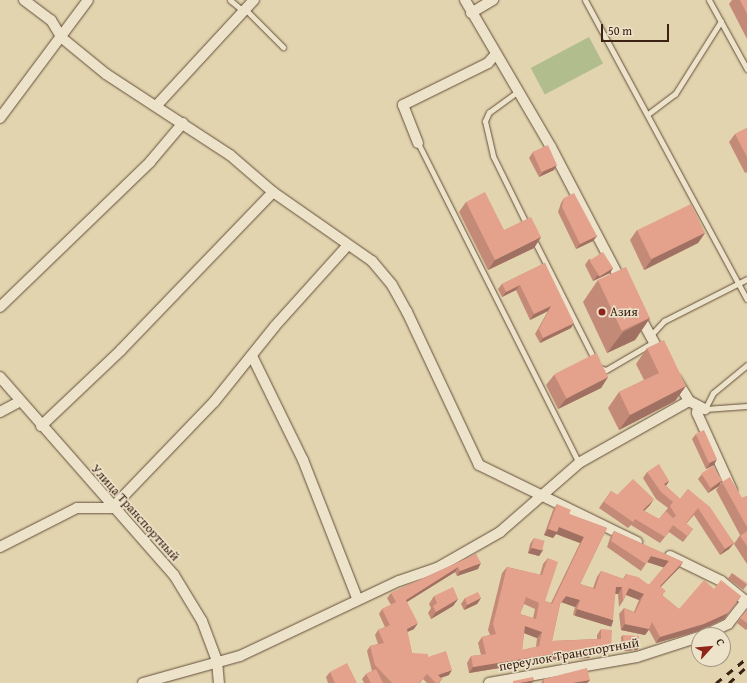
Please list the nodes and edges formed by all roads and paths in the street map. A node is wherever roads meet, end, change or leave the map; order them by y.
1 (24, 0) edge
2 (88, 0) edge
3 (230, 0) edge
4 (254, 0) edge
5 (464, 0) edge
6 (494, 0) edge
7 (585, 0) edge
8 (709, 0) edge
9 (244, 10) junction
10 (471, 13) junction
11 (721, 21) junction
12 (62, 38) junction
13 (283, 47) dead end
14 (494, 56) junction
15 (747, 69) edge
16 (517, 92) junction
17 (157, 105) junction
18 (648, 114) junction
19 (0, 118) edge
20 (183, 123) junction
21 (418, 143) joint
22 (273, 192) junction
23 (347, 246) junction
24 (747, 279) edge
25 (740, 283) junction
26 (628, 294) edge
27 (747, 299) edge
28 (0, 307) edge
29 (635, 308) edge
30 (652, 338) junction
31 (252, 356) junction
32 (747, 365) edge
33 (0, 377) edge
34 (19, 402) junction
35 (697, 405) junction
36 (746, 408) edge
37 (0, 412) edge
38 (41, 426) junction
39 (579, 462) junction
40 (541, 494) junction
41 (737, 500) edge
42 (112, 508) junction
43 (0, 547) edge
44 (650, 548) edge
45 (662, 553) edge
46 (358, 600) junction
47 (746, 601) edge
48 (721, 627) edge
49 (691, 640) edge
50 (218, 661) junction
51 (143, 683) edge
52 (219, 683) edge
53 (489, 683) edge

1 - 12 street
2 - 12 street
3 - 9 lane
4 - 9 street
5 - 10 street
6 - 10 street
7 - 18 lane
8 - 11 lane
9 - 13 lane
9 - 17 street
10 - 14 street
11 - 15 lane
11 - 18 lane
12 - 17 street
12 - 19 street
14 - 16 street
14 - 21 street
16 - 26 street
16 - 30 lane
17 - 20 street
18 - 25 lane
20 - 22 street
20 - 28 street
21 - 39 lane
22 - 23 street
22 - 38 street
23 - 31 street
23 - 40 street
24 - 25 lane
25 - 27 lane
25 - 30 lane
29 - 30 street
30 - 35 street
31 - 42 street
31 - 46 street
32 - 35 lane
33 - 34 street, Улица Транспортный
34 - 37 street
34 - 38 street, Улица Транспортный
35 - 36 lane
35 - 39 street
35 - 41 street
38 - 42 street, Улица Транспортный
39 - 40 street
40 - 44 street
40 - 46 street
42 - 43 street
42 - 50 street, Улица Транспортный
45 - 47 street
46 - 50 street
47 - 48 street
49 - 53 street, переулок Транспортный
50 - 51 street
50 - 52 street, Улица Транспортный

